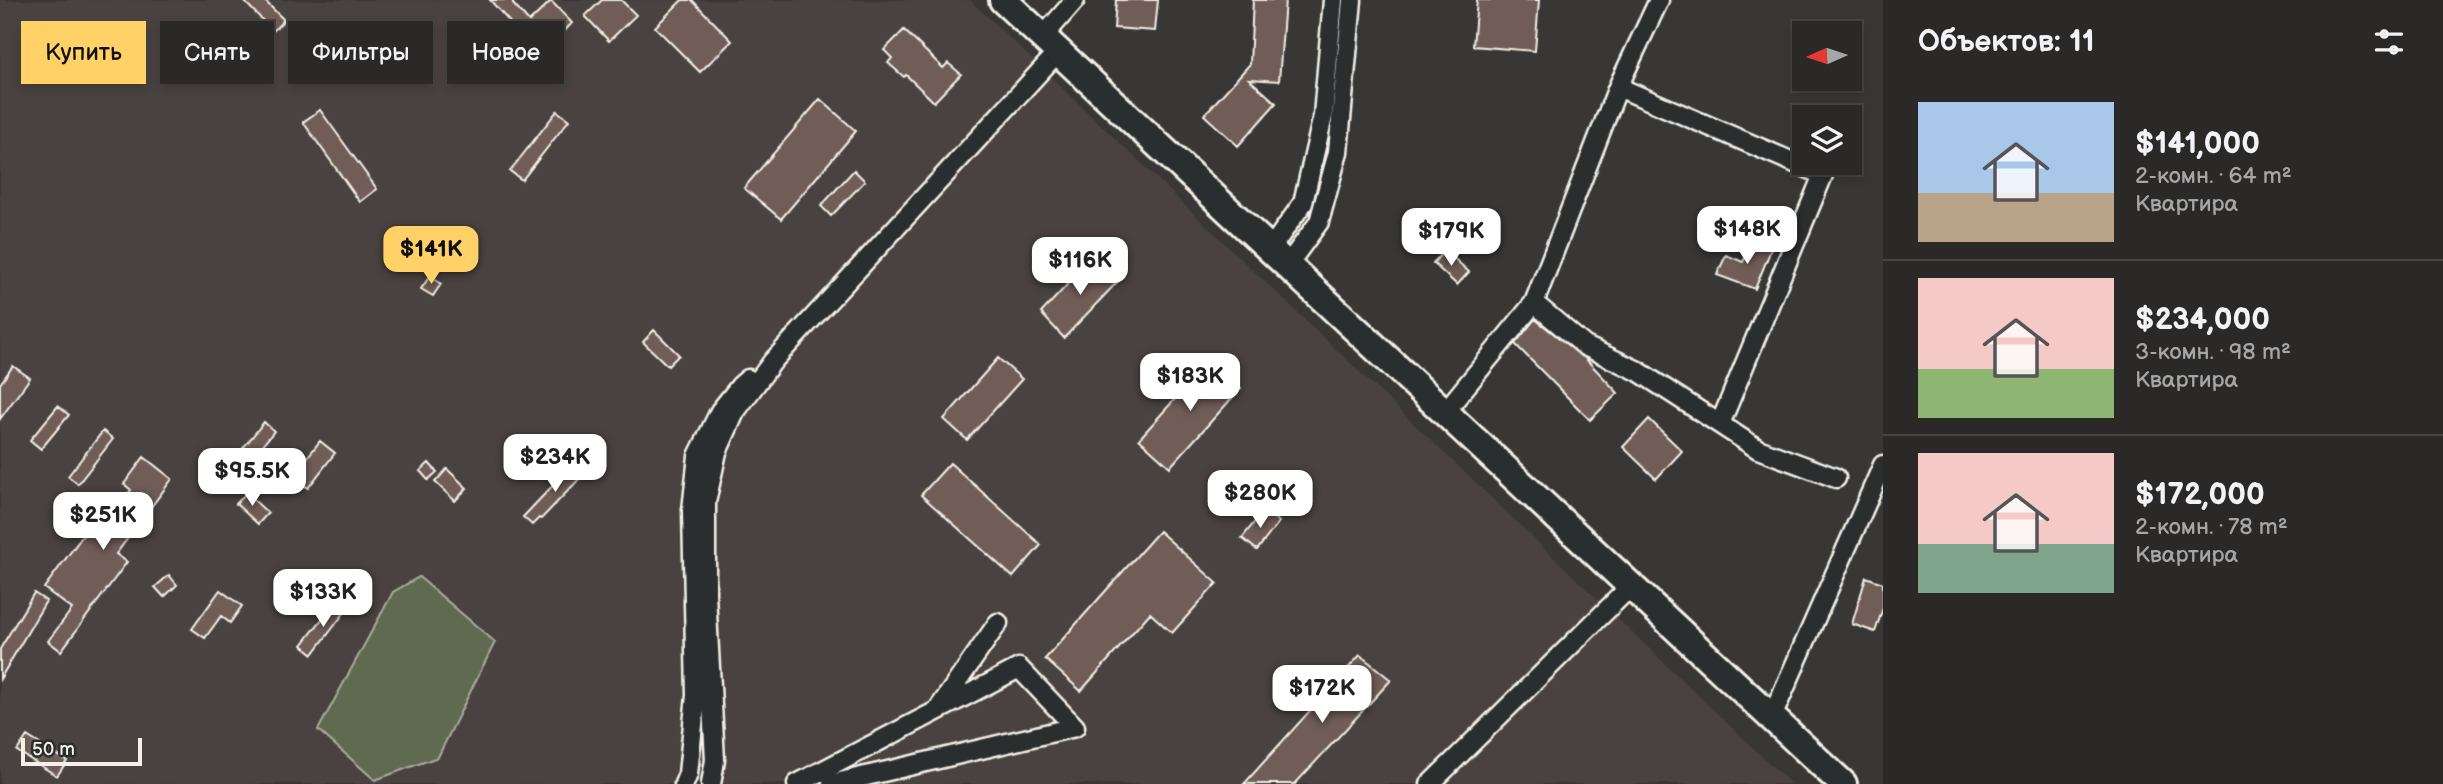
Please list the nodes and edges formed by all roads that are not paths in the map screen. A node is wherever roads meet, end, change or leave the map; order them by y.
1 (1003, 0) edge
2 (1075, 0) edge
3 (1333, 0) edge
4 (1352, 0) edge
5 (1658, 0) edge
6 (1050, 45) junction
7 (1618, 87) junction
8 (1278, 259) junction
9 (1534, 303) junction
10 (774, 360) junction
11 (1444, 413) junction
12 (1720, 424) junction
13 (1883, 465) edge
14 (1836, 478) dead end
15 (1631, 586) junction
16 (998, 623) dead end
17 (937, 710) junction
18 (1772, 718) junction
19 (686, 779) edge
20 (713, 784) edge
21 (797, 784) edge
22 (832, 784) edge
23 (1430, 784) edge
24 (1843, 784) edge

1 - 6 main road
2 - 6 street
3 - 8 street
4 - 8 street
5 - 7 street
6 - 8 main road
6 - 10 street
7 - 9 street
7 - 12 street
8 - 11 main road
9 - 11 street
9 - 12 street
10 - 19 street
10 - 20 street
11 - 15 main road
12 - 14 street
13 - 18 street
15 - 18 main road
15 - 23 street
16 - 17 street
17 - 21 street
17 - 22 street
18 - 24 main road
19 - 20 street

